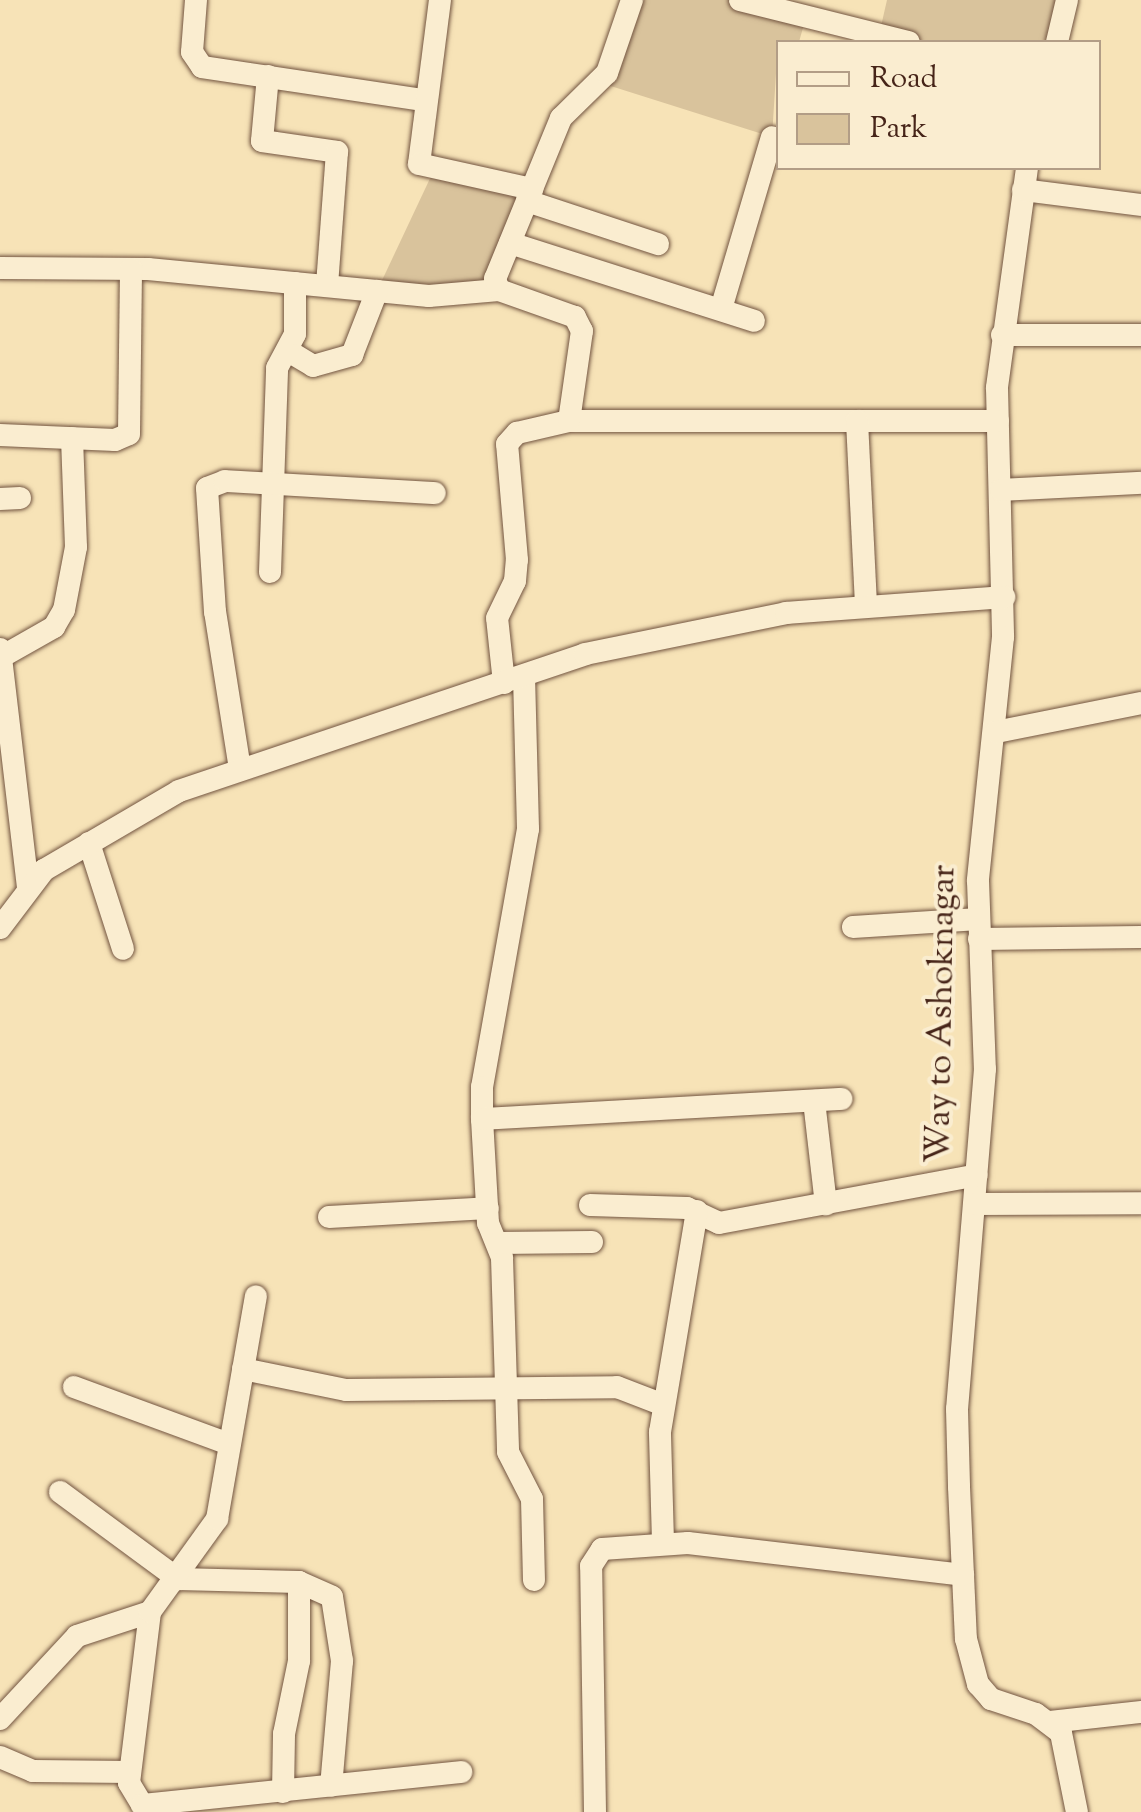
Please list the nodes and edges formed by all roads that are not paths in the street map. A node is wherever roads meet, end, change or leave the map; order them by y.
1 (196, 0) edge
2 (440, 0) edge
3 (632, 0) edge
4 (740, 0) edge
5 (1067, 0) edge
6 (901, 40) edge
7 (1057, 40) edge
8 (268, 76) junction
9 (424, 100) junction
10 (772, 138) dead end
11 (1025, 179) edge
12 (529, 195) junction
13 (1141, 205) edge
14 (510, 243) junction
15 (658, 244) dead end
16 (0, 268) edge
17 (131, 269) junction
18 (0, 277) edge
19 (295, 283) junction
20 (327, 286) junction
21 (498, 290) junction
22 (378, 291) junction
23 (721, 310) junction
24 (754, 321) dead end
25 (1002, 335) junction
26 (1141, 335) edge
27 (290, 352) junction
28 (569, 421) junction
29 (857, 421) junction
30 (998, 421) junction
31 (0, 435) edge
32 (72, 438) junction
33 (1141, 483) edge
34 (273, 486) junction
35 (1001, 490) junction
36 (434, 493) dead end
37 (270, 572) dead end
38 (1004, 597) junction
39 (866, 606) junction
40 (1, 653) edge
41 (514, 679) junction
42 (1141, 703) edge
43 (996, 732) junction
44 (240, 769) junction
45 (89, 843) junction
46 (28, 887) junction
47 (853, 927) dead end
48 (0, 928) edge
49 (979, 929) junction
50 (1141, 937) edge
51 (124, 949) dead end
52 (841, 1099) dead end
53 (814, 1101) junction
54 (482, 1119) junction
55 (977, 1175) junction
56 (1141, 1203) edge
57 (826, 1204) junction
58 (975, 1204) junction
59 (590, 1205) dead end
60 (488, 1208) junction
61 (697, 1211) junction
62 (330, 1218) dead end
63 (592, 1242) dead end
64 (498, 1243) junction
65 (256, 1296) dead end
66 (243, 1369) junction
67 (74, 1387) dead end
68 (506, 1389) junction
69 (664, 1405) junction
70 (229, 1444) junction
71 (60, 1492) dead end
72 (663, 1542) junction
73 (962, 1575) junction
74 (178, 1579) junction
75 (534, 1580) dead end
76 (299, 1582) junction
77 (150, 1612) junction
78 (1141, 1712) edge
79 (0, 1719) edge
80 (1050, 1722) junction
81 (0, 1757) edge
82 (130, 1772) junction
83 (462, 1772) dead end
84 (331, 1786) junction
85 (283, 1792) junction
86 (179, 1808) edge
87 (594, 1812) edge
88 (1077, 1812) edge

1 - 8 street
2 - 9 street
3 - 12 street
4 - 6 street
5 - 7 street
8 - 9 street
8 - 20 street
9 - 12 street
10 - 23 street
11 - 13 street
11 - 25 street, Way to Ashoknagar
12 - 14 street
12 - 15 street
14 - 21 street
14 - 23 street
16 - 17 street
16 - 18 street
17 - 19 street
17 - 32 street
19 - 20 street
19 - 27 street
20 - 22 street
21 - 22 street
21 - 28 street
22 - 27 street
23 - 24 street
25 - 26 street
25 - 30 street, Way to Ashoknagar
27 - 34 street
28 - 29 street
28 - 41 street
29 - 30 street
29 - 39 street
30 - 35 street, Way to Ashoknagar
31 - 32 street
32 - 40 street
33 - 35 street
34 - 36 street
34 - 37 street
34 - 44 street
35 - 38 street, Way to Ashoknagar
38 - 39 street
38 - 43 street, Way to Ashoknagar
39 - 41 street
40 - 46 street
41 - 44 street
41 - 54 street
42 - 43 street
43 - 49 street, Way to Ashoknagar
44 - 45 street
45 - 46 street
45 - 51 street
46 - 48 street
47 - 49 street
49 - 50 street
49 - 55 street, Way to Ashoknagar
52 - 53 street
53 - 54 street
53 - 57 street
54 - 60 street
55 - 57 street
55 - 58 street, Way to Ashoknagar
56 - 58 street
57 - 61 street
58 - 73 street, Way to Ashoknagar
59 - 61 street
60 - 62 street
60 - 64 street
61 - 69 street
63 - 64 street
64 - 68 street
65 - 66 street
66 - 68 street
66 - 70 street
67 - 70 street
68 - 69 street
68 - 75 street
69 - 72 street
70 - 74 street
71 - 74 street
72 - 73 street
72 - 87 street
73 - 80 street, Way to Ashoknagar
74 - 76 street
74 - 77 street
76 - 84 street
76 - 85 street
77 - 79 street
77 - 82 street
78 - 80 street
80 - 88 street
81 - 82 street
82 - 86 street
83 - 84 street
84 - 85 street
85 - 86 street

